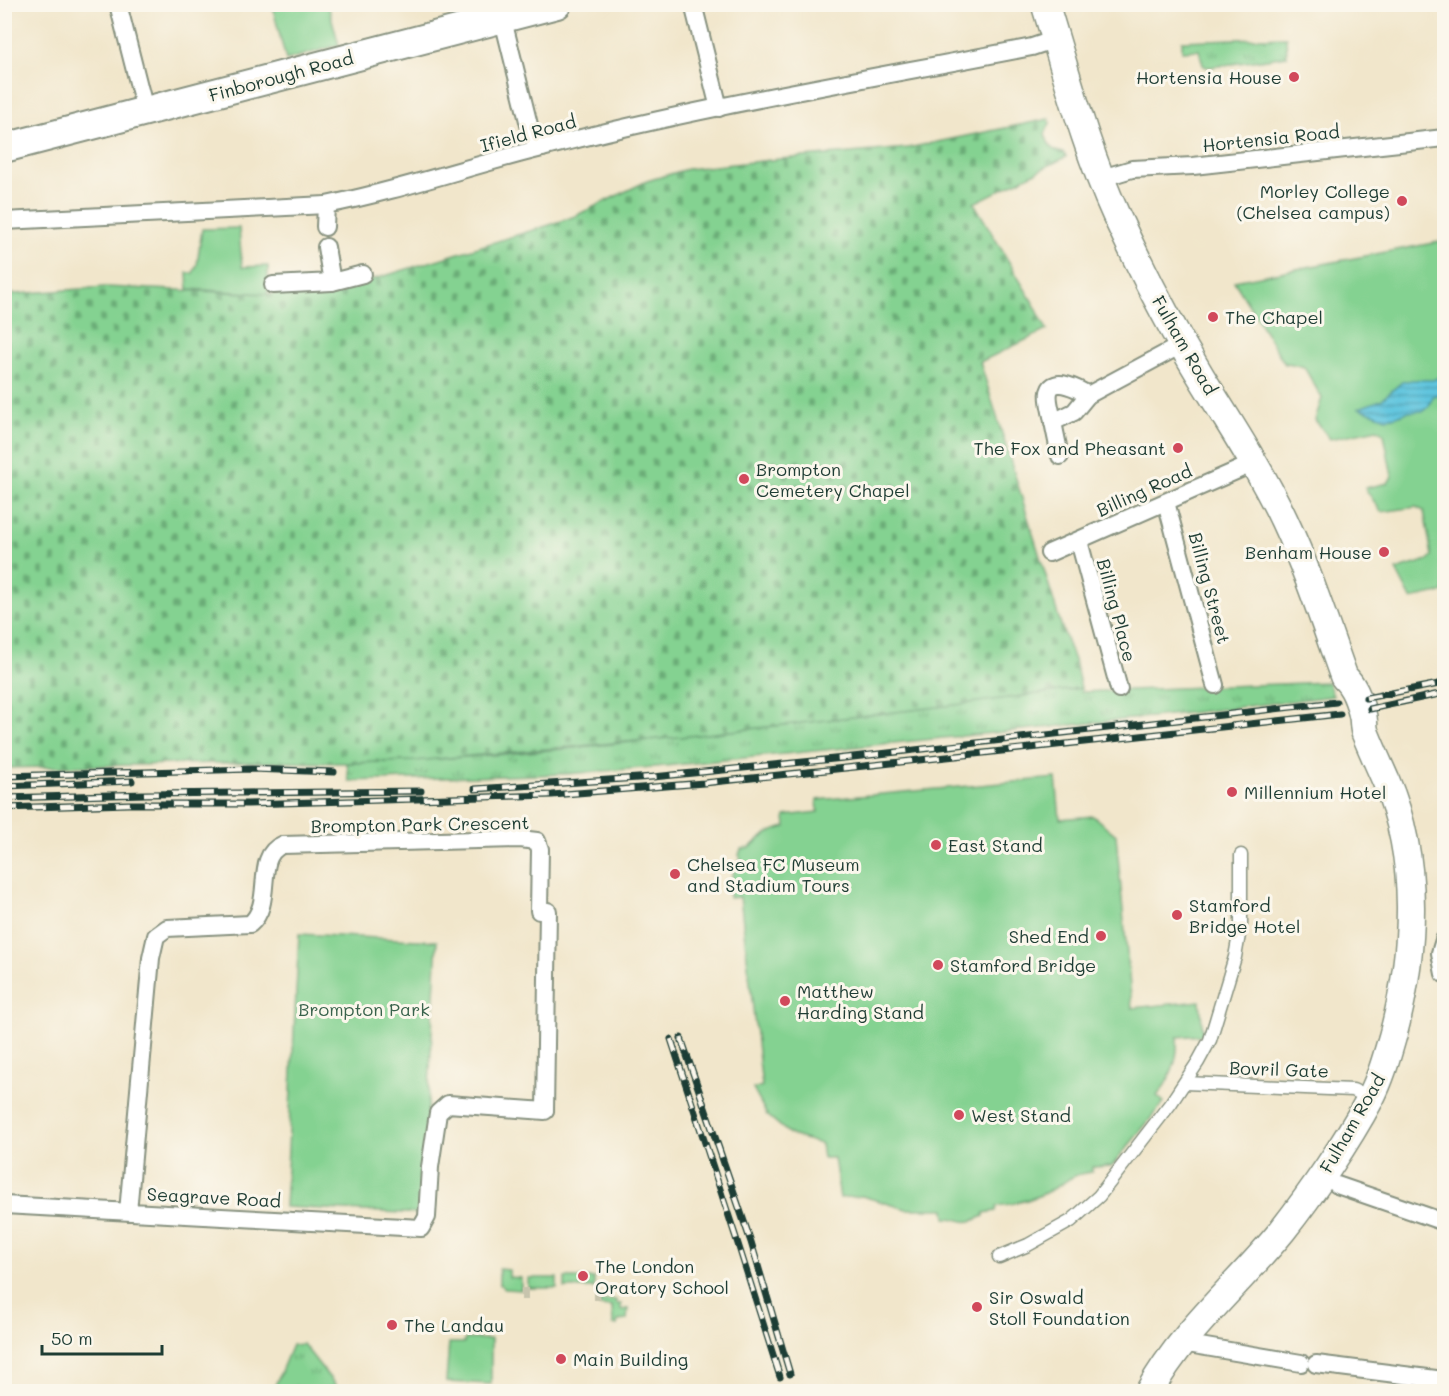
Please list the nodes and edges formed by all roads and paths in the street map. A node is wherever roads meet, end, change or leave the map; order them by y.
1 (118, 4) edge
2 (557, 4) edge
3 (693, 4) edge
4 (1045, 4) edge
5 (501, 12) edge
6 (1056, 39) junction
7 (719, 108) junction
8 (145, 110) junction
9 (1444, 138) edge
10 (4, 148) edge
11 (542, 148) junction
12 (1102, 178) junction
13 (326, 205) junction
14 (4, 221) edge
15 (325, 227) dead end
16 (326, 248) dead end
17 (363, 274) dead end
18 (332, 282) junction
19 (273, 285) dead end
20 (1183, 344) junction
21 (1088, 395) junction
22 (1053, 422) junction
23 (1060, 456) dead end
24 (1254, 463) junction
25 (1166, 502) junction
26 (1078, 541) junction
27 (1049, 554) dead end
28 (1215, 685) dead end
29 (1119, 689) dead end
30 (1241, 855) dead end
31 (1444, 940) edge
32 (1444, 974) edge
33 (1185, 1083) junction
34 (1370, 1098) junction
35 (1337, 1185) dead end
36 (129, 1204) junction
37 (4, 1205) edge
38 (1444, 1222) edge
39 (421, 1228) joint
40 (999, 1257) dead end
41 (1182, 1343) junction
42 (1444, 1380) edge
43 (1149, 1392) edge

1 - 8 street
2 - 5 highway, Finborough Road
3 - 7 street
4 - 6 main road, Fulham Road
5 - 8 highway, Finborough Road
5 - 11 street
6 - 7 street, Ifield Road
6 - 12 main road, Fulham Road
7 - 11 street, Ifield Road
8 - 10 highway, Finborough Road
9 - 12 street, Hortensia Road
11 - 13 street, Ifield Road
12 - 20 main road, Fulham Road
13 - 14 street, Ifield Road
13 - 15 street
16 - 18 street
17 - 18 street
18 - 19 street
20 - 21 street
20 - 24 main road, Fulham Road
21 - 22 street
21 - 22 street
22 - 23 street
24 - 25 street, Billing Road
24 - 34 main road, Fulham Road
25 - 26 street, Billing Road
25 - 28 street, Billing Street
26 - 27 street, Billing Road
26 - 29 street, Billing Place
30 - 33 street
31 - 32 street
33 - 34 street, Bovril Gate
33 - 40 street
34 - 41 main road, Fulham Road
35 - 38 street
36 - 37 street, Seagrave Road
36 - 39 street, Seagrave Road
36 - 39 street, Brompton Park Crescent
41 - 42 street
41 - 43 main road, Fulham Road

